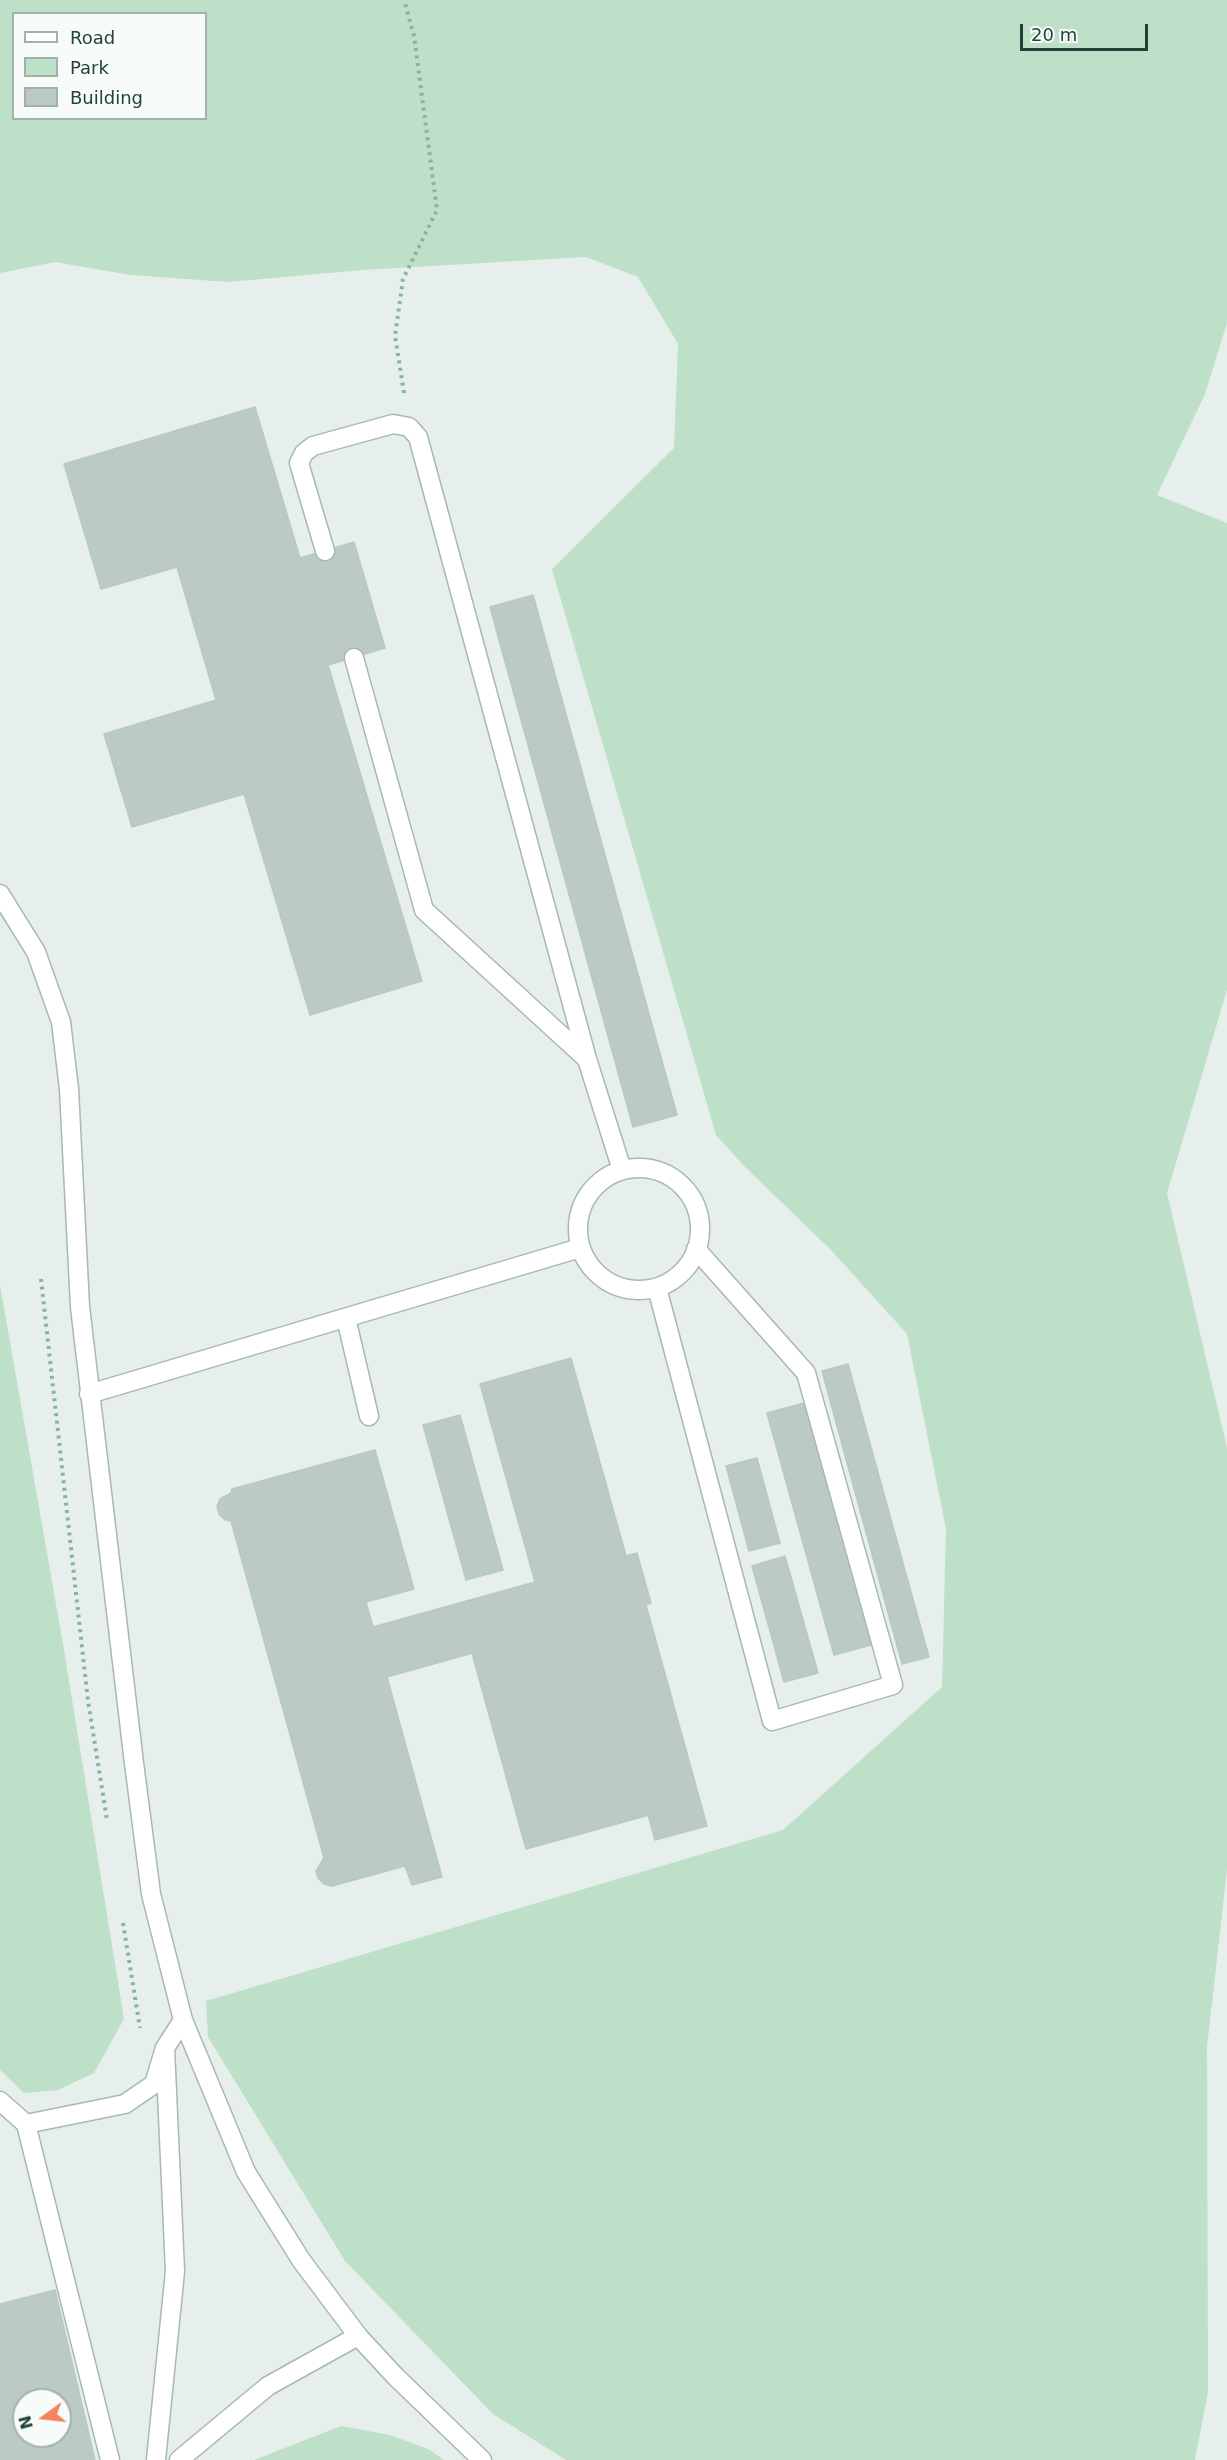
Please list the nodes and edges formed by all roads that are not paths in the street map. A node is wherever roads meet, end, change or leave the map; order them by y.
1 (325, 551) dead end
2 (354, 658) dead end
3 (0, 894) edge
4 (587, 1059) junction
5 (622, 1170) junction
6 (580, 1248) junction
7 (696, 1250) junction
8 (657, 1288) junction
9 (346, 1318) junction
10 (89, 1394) junction
11 (369, 1416) dead end
12 (183, 2020) junction
13 (165, 2048) junction
14 (0, 2102) edge
15 (26, 2124) junction
16 (358, 2336) junction
17 (110, 2460) edge
18 (156, 2460) edge
19 (179, 2460) edge
20 (482, 2460) edge

1 - 4 street
2 - 4 street
3 - 10 street
4 - 5 street
5 - 6 street
5 - 7 street
6 - 8 street
6 - 9 street
7 - 8 street
7 - 8 street
9 - 10 street
9 - 11 street
10 - 12 street
12 - 13 street
12 - 16 street
13 - 15 street
13 - 18 street
14 - 15 street
15 - 17 street
16 - 19 street
16 - 20 street

